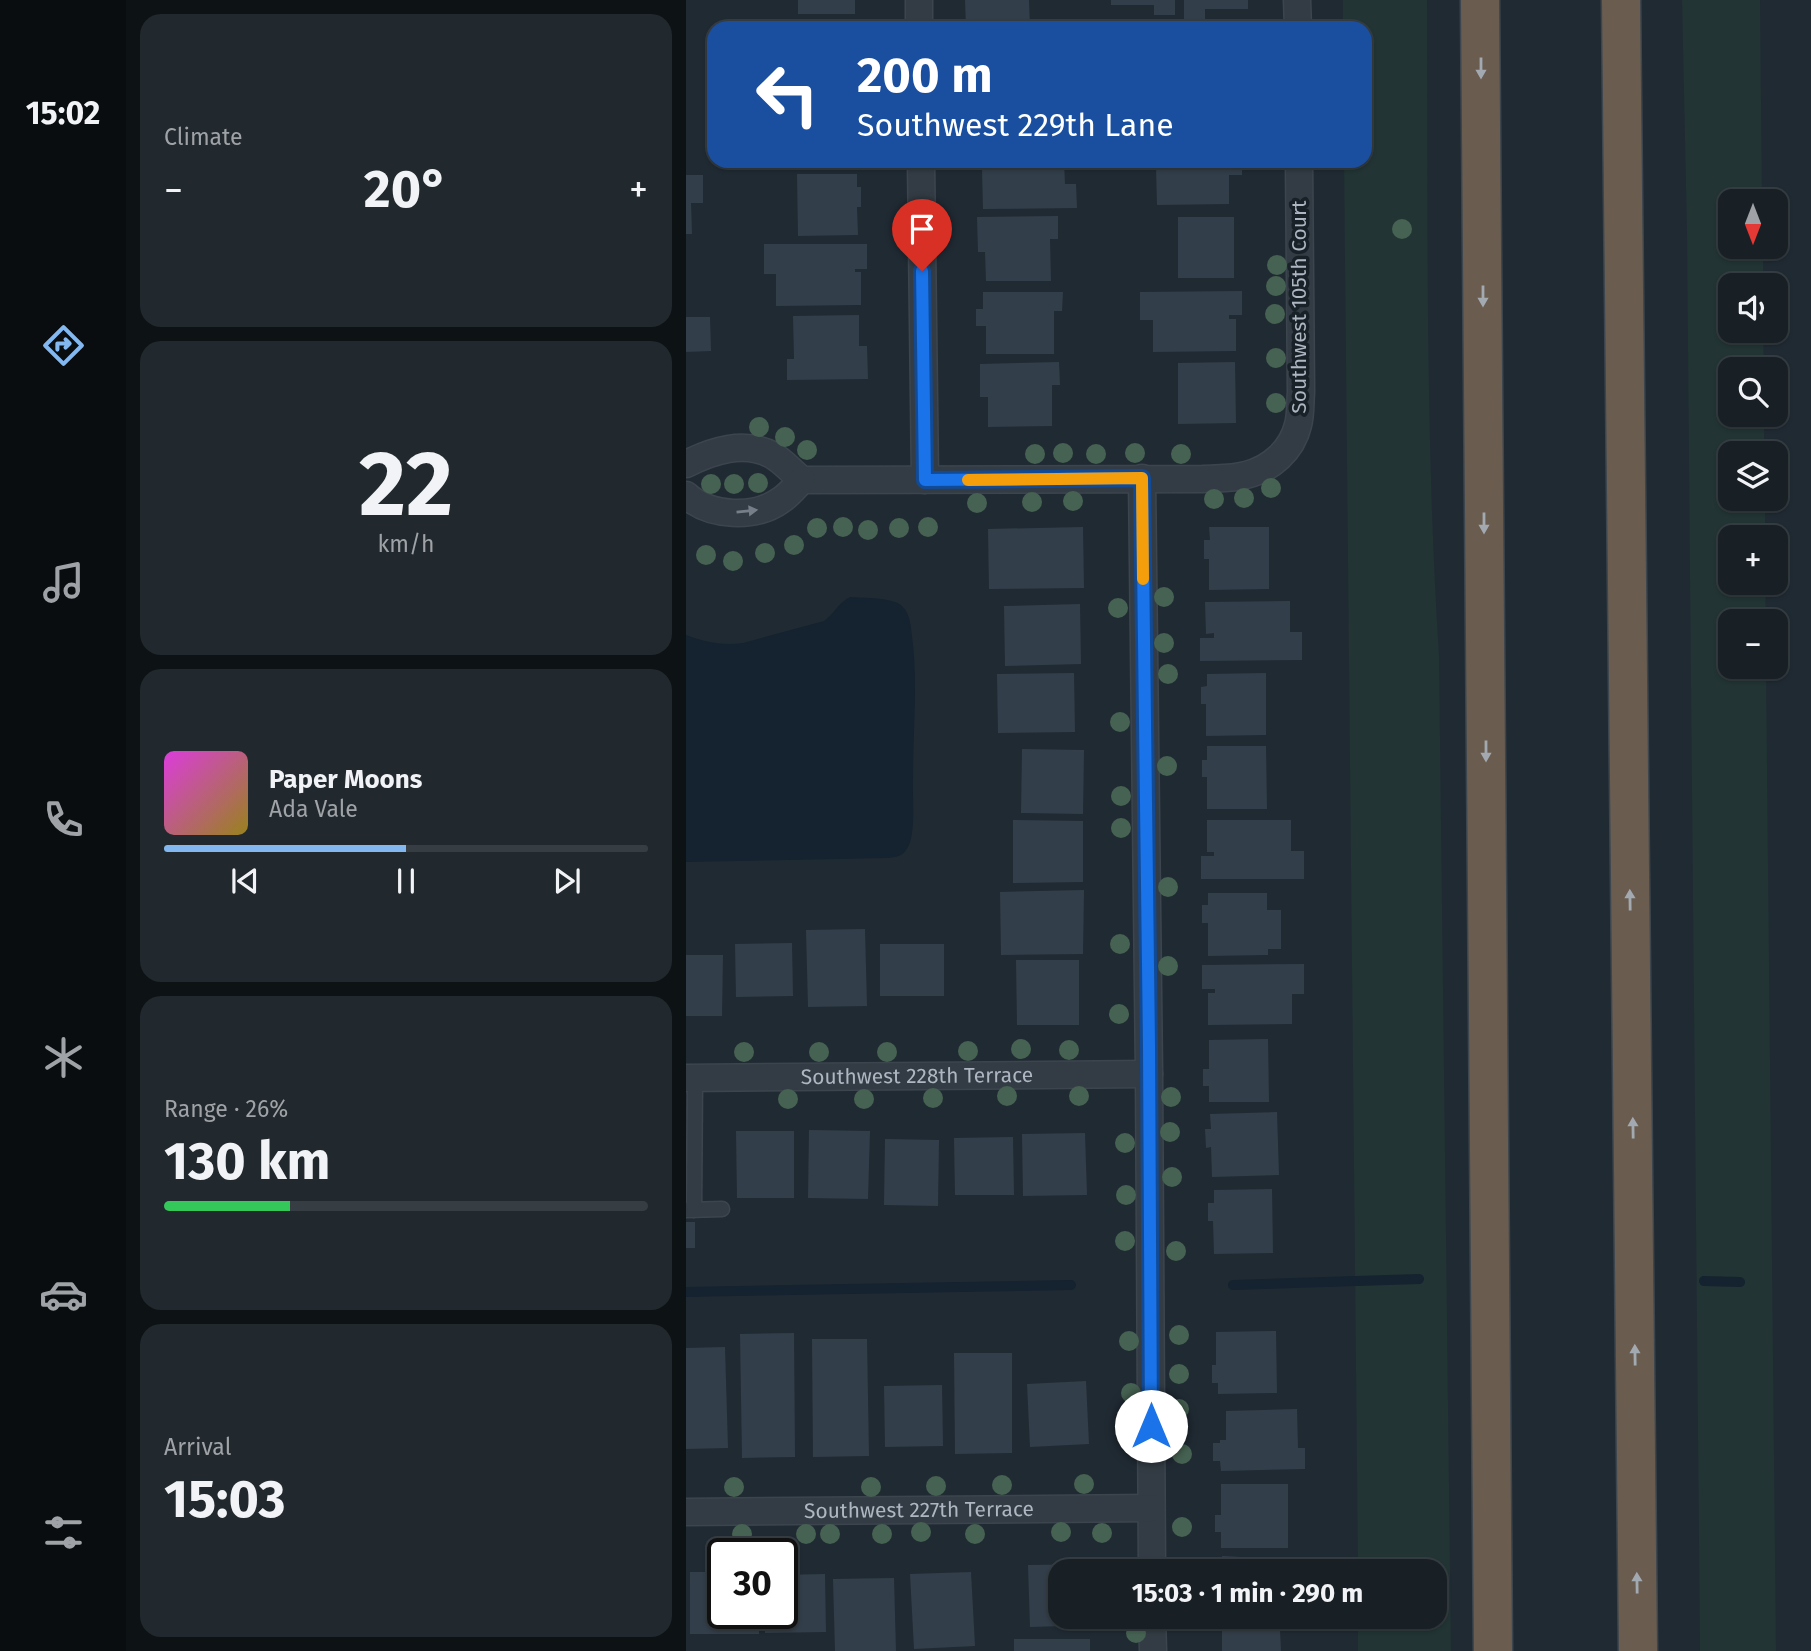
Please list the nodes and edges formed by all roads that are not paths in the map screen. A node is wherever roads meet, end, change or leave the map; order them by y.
1 (919, 0) edge
2 (1297, 0) edge
3 (1480, 0) edge
4 (1621, 0) edge
5 (919, 21) edge
6 (1298, 21) edge
7 (921, 168) edge
8 (1299, 168) edge
9 (686, 464) edge
10 (1142, 478) junction
11 (802, 480) junction
12 (925, 480) junction
13 (686, 495) edge
14 (1149, 1074) junction
15 (690, 1078) edge
16 (722, 1209) dead end
17 (690, 1210) edge
18 (1151, 1508) junction
19 (686, 1512) edge
20 (1152, 1559) edge
21 (1152, 1629) edge
22 (1153, 1651) edge
23 (1493, 1651) edge
24 (1638, 1651) edge

1 - 5 street
2 - 6 street
3 -> 23 highway
24 -> 4 highway
7 - 12 street
8 - 10 street, Southwest 105th Court
9 - 11 street
10 - 12 street
10 - 14 street
11 - 12 street
13 -> 11 street
14 - 15 street, Southwest 228th Terrace
14 - 18 street
15 - 17 lane
16 - 17 lane
18 - 19 street, Southwest 227th Terrace
18 - 20 street
21 - 22 street

